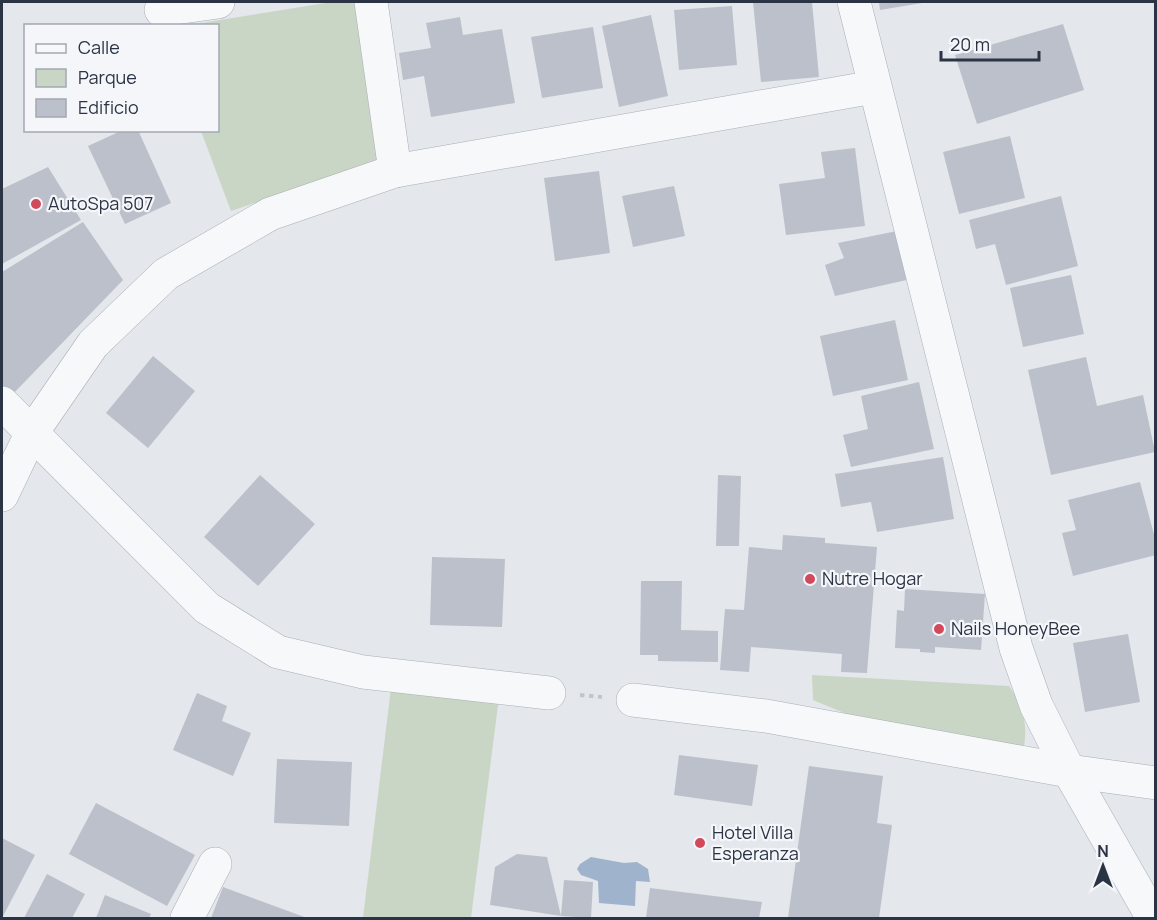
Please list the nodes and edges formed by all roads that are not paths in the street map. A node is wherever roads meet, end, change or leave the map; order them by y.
1 (218, 2) edge
2 (371, 2) edge
3 (854, 2) edge
4 (161, 10) dead end
5 (874, 87) junction
6 (395, 171) junction
7 (2, 403) edge
8 (31, 434) junction
9 (2, 495) edge
10 (549, 693) road end
11 (633, 700) road end
12 (1069, 771) junction
13 (1155, 783) edge
14 (214, 864) dead end
15 (187, 918) edge
16 (1153, 918) edge

1 - 4 street
2 - 6 street
3 - 5 street
5 - 6 street
5 - 12 street
6 - 8 street
7 - 8 street
8 - 9 street
8 - 10 street
11 - 12 street
12 - 13 street
12 - 16 street
14 - 15 street

